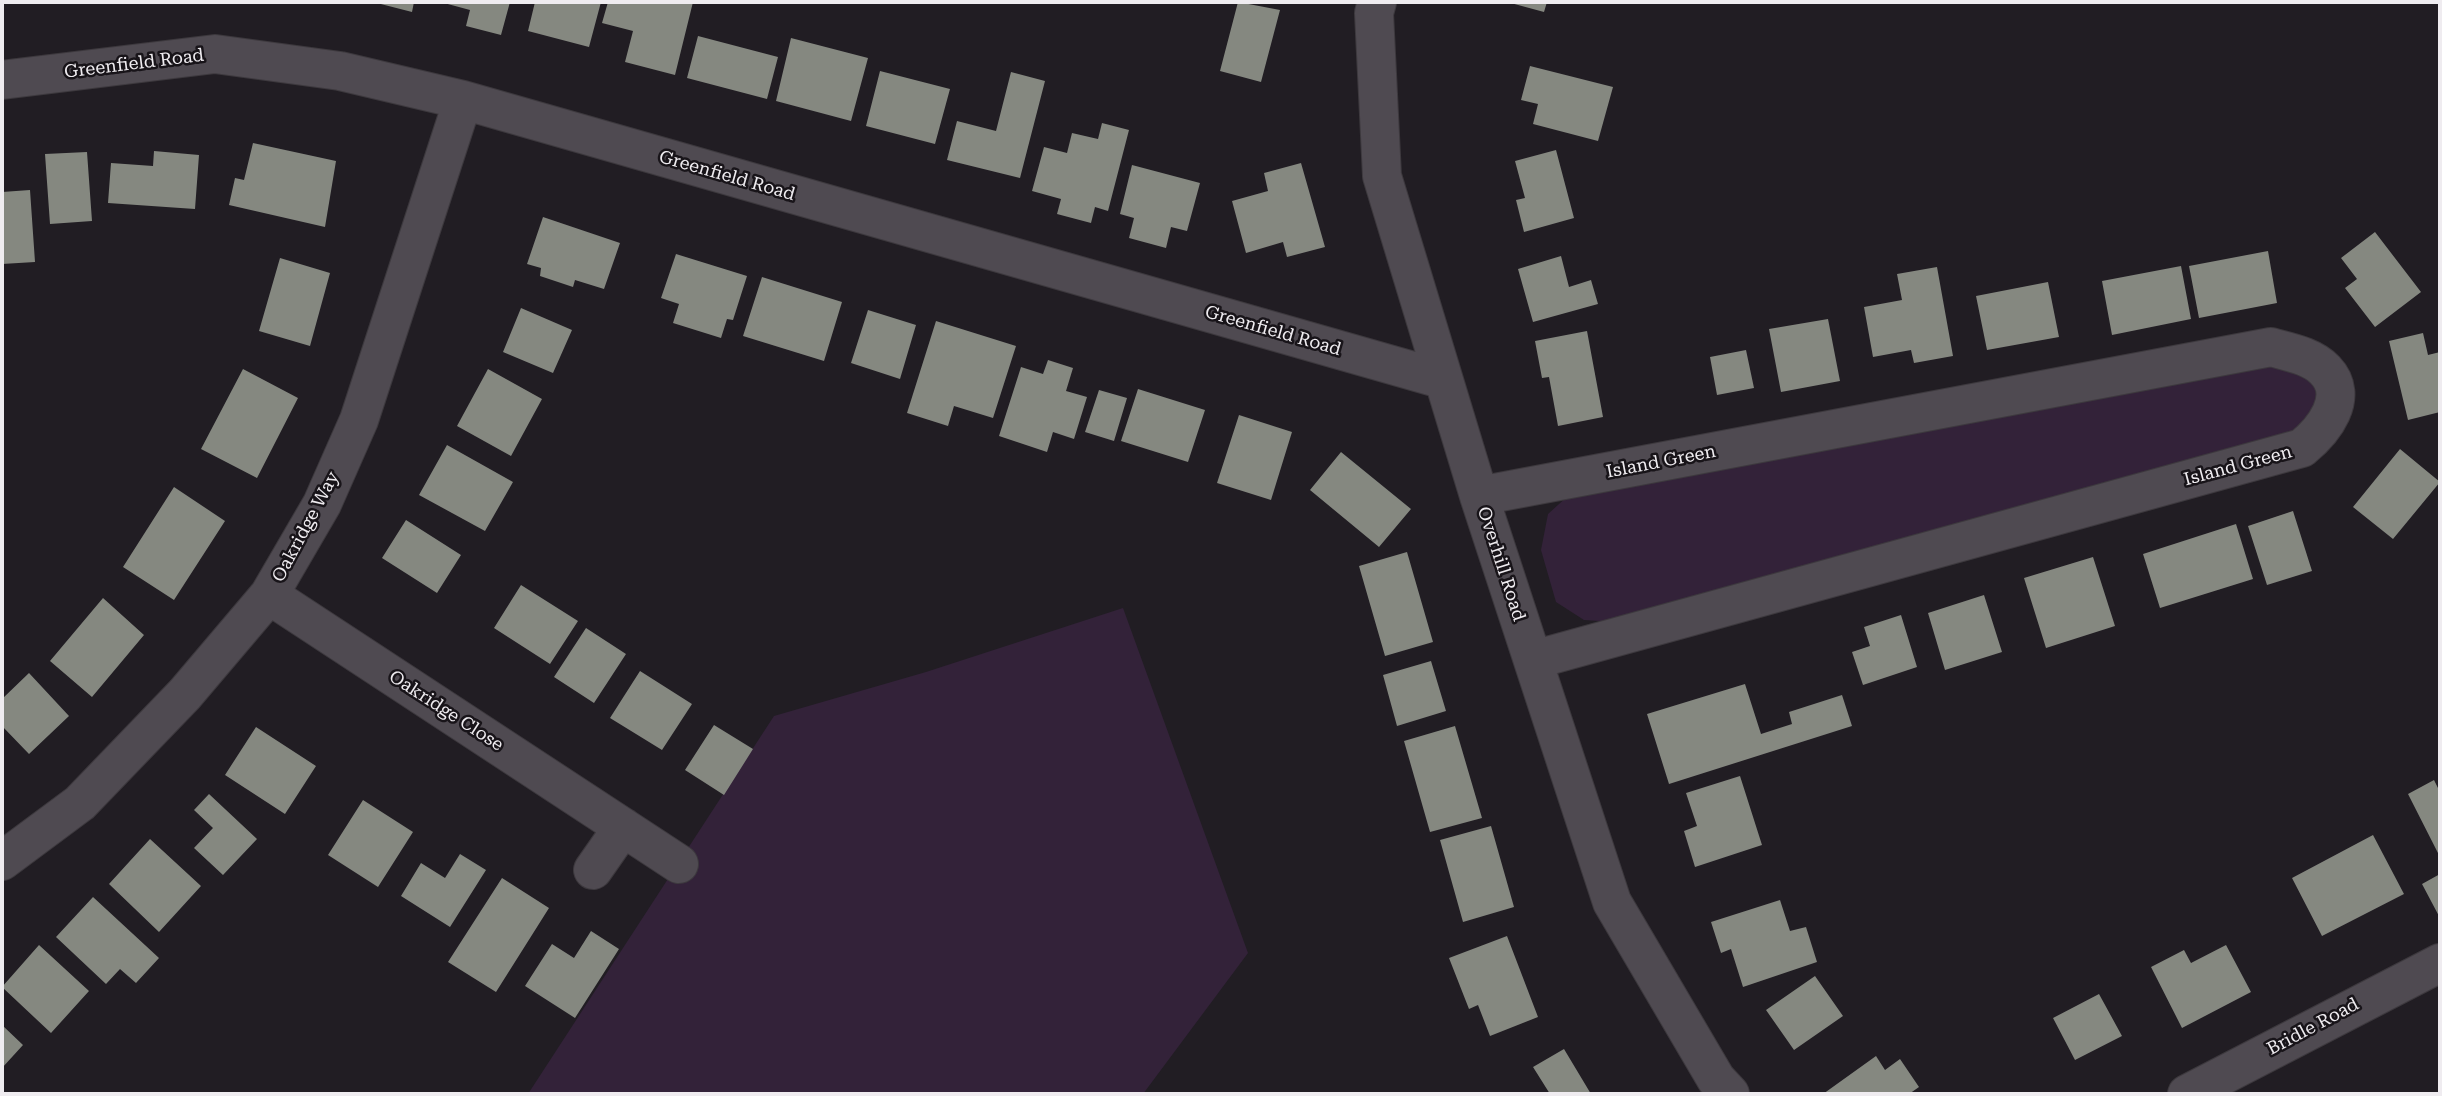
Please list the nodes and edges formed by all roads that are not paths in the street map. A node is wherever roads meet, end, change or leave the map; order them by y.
1 (1377, 2) edge
2 (2, 80) edge
3 (463, 100) junction
4 (1441, 379) junction
5 (1479, 496) junction
6 (269, 595) junction
7 (1532, 660) junction
8 (623, 827) junction
9 (2, 861) edge
10 (679, 864) dead end
11 (593, 870) dead end
12 (2440, 963) edge
13 (1730, 1094) edge
14 (2188, 1094) edge

1 - 4 street, Overhill Road
2 - 3 street, Greenfield Road
3 - 4 street, Greenfield Road
3 - 6 street, Oakridge Way
4 - 5 street, Overhill Road
5 - 7 street, Overhill Road
5 - 7 street, Island Green
6 - 8 street, Oakridge Close
6 - 9 street, Oakridge Way
7 - 13 street, Overhill Road
8 - 10 street, Oakridge Close
8 - 11 street
12 - 14 street, Bridle Road

